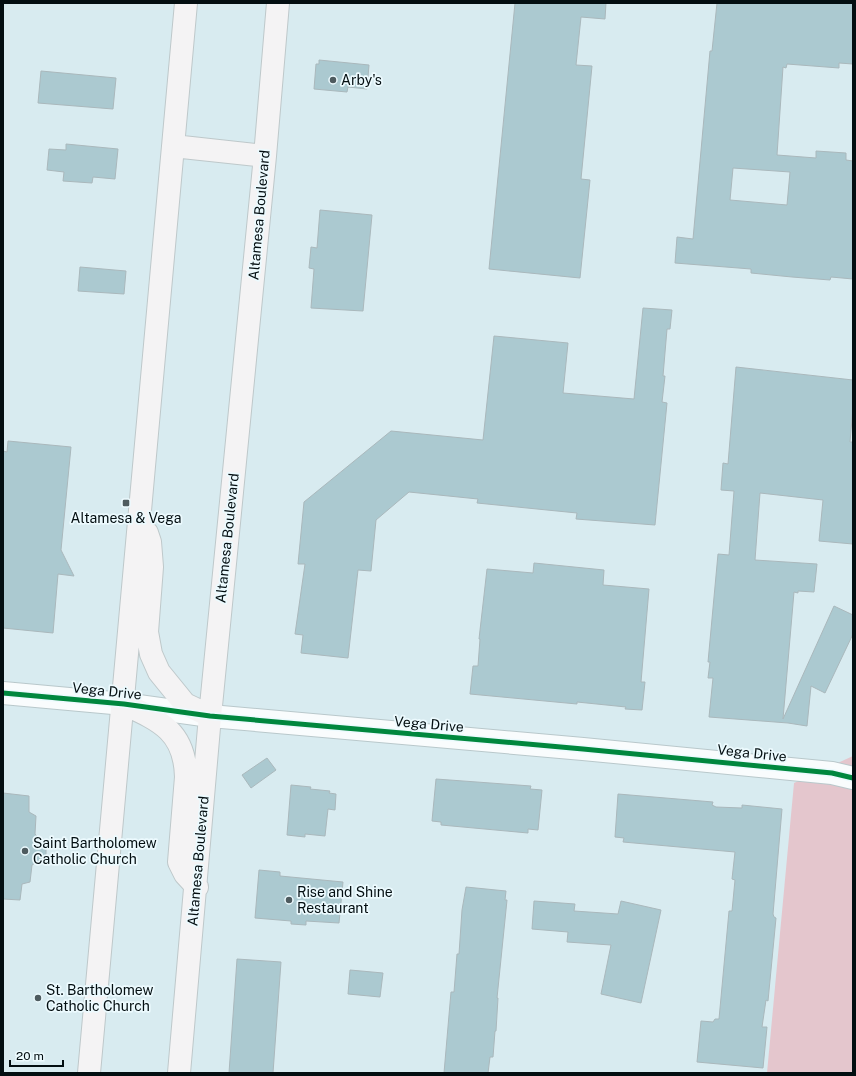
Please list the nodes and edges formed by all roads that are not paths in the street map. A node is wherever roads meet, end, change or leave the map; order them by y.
1 (186, 3) edge
2 (278, 3) edge
3 (173, 146) junction
4 (265, 156) junction
5 (141, 510) junction
6 (3, 693) edge
7 (124, 704) junction
8 (210, 716) junction
9 (853, 778) edge
10 (197, 887) junction
11 (89, 1073) edge
12 (180, 1073) edge

1 - 3 main road
2 - 4 main road, Altamesa Boulevard
3 - 4 main road
3 - 5 main road
4 - 8 main road, Altamesa Boulevard
5 - 7 main road
5 - 8 main road
6 - 7 street, Vega Drive
7 - 8 street, Vega Drive
7 - 10 main road
7 - 11 main road
8 - 9 street, Vega Drive
8 - 10 main road, Altamesa Boulevard
10 - 12 main road, Altamesa Boulevard

